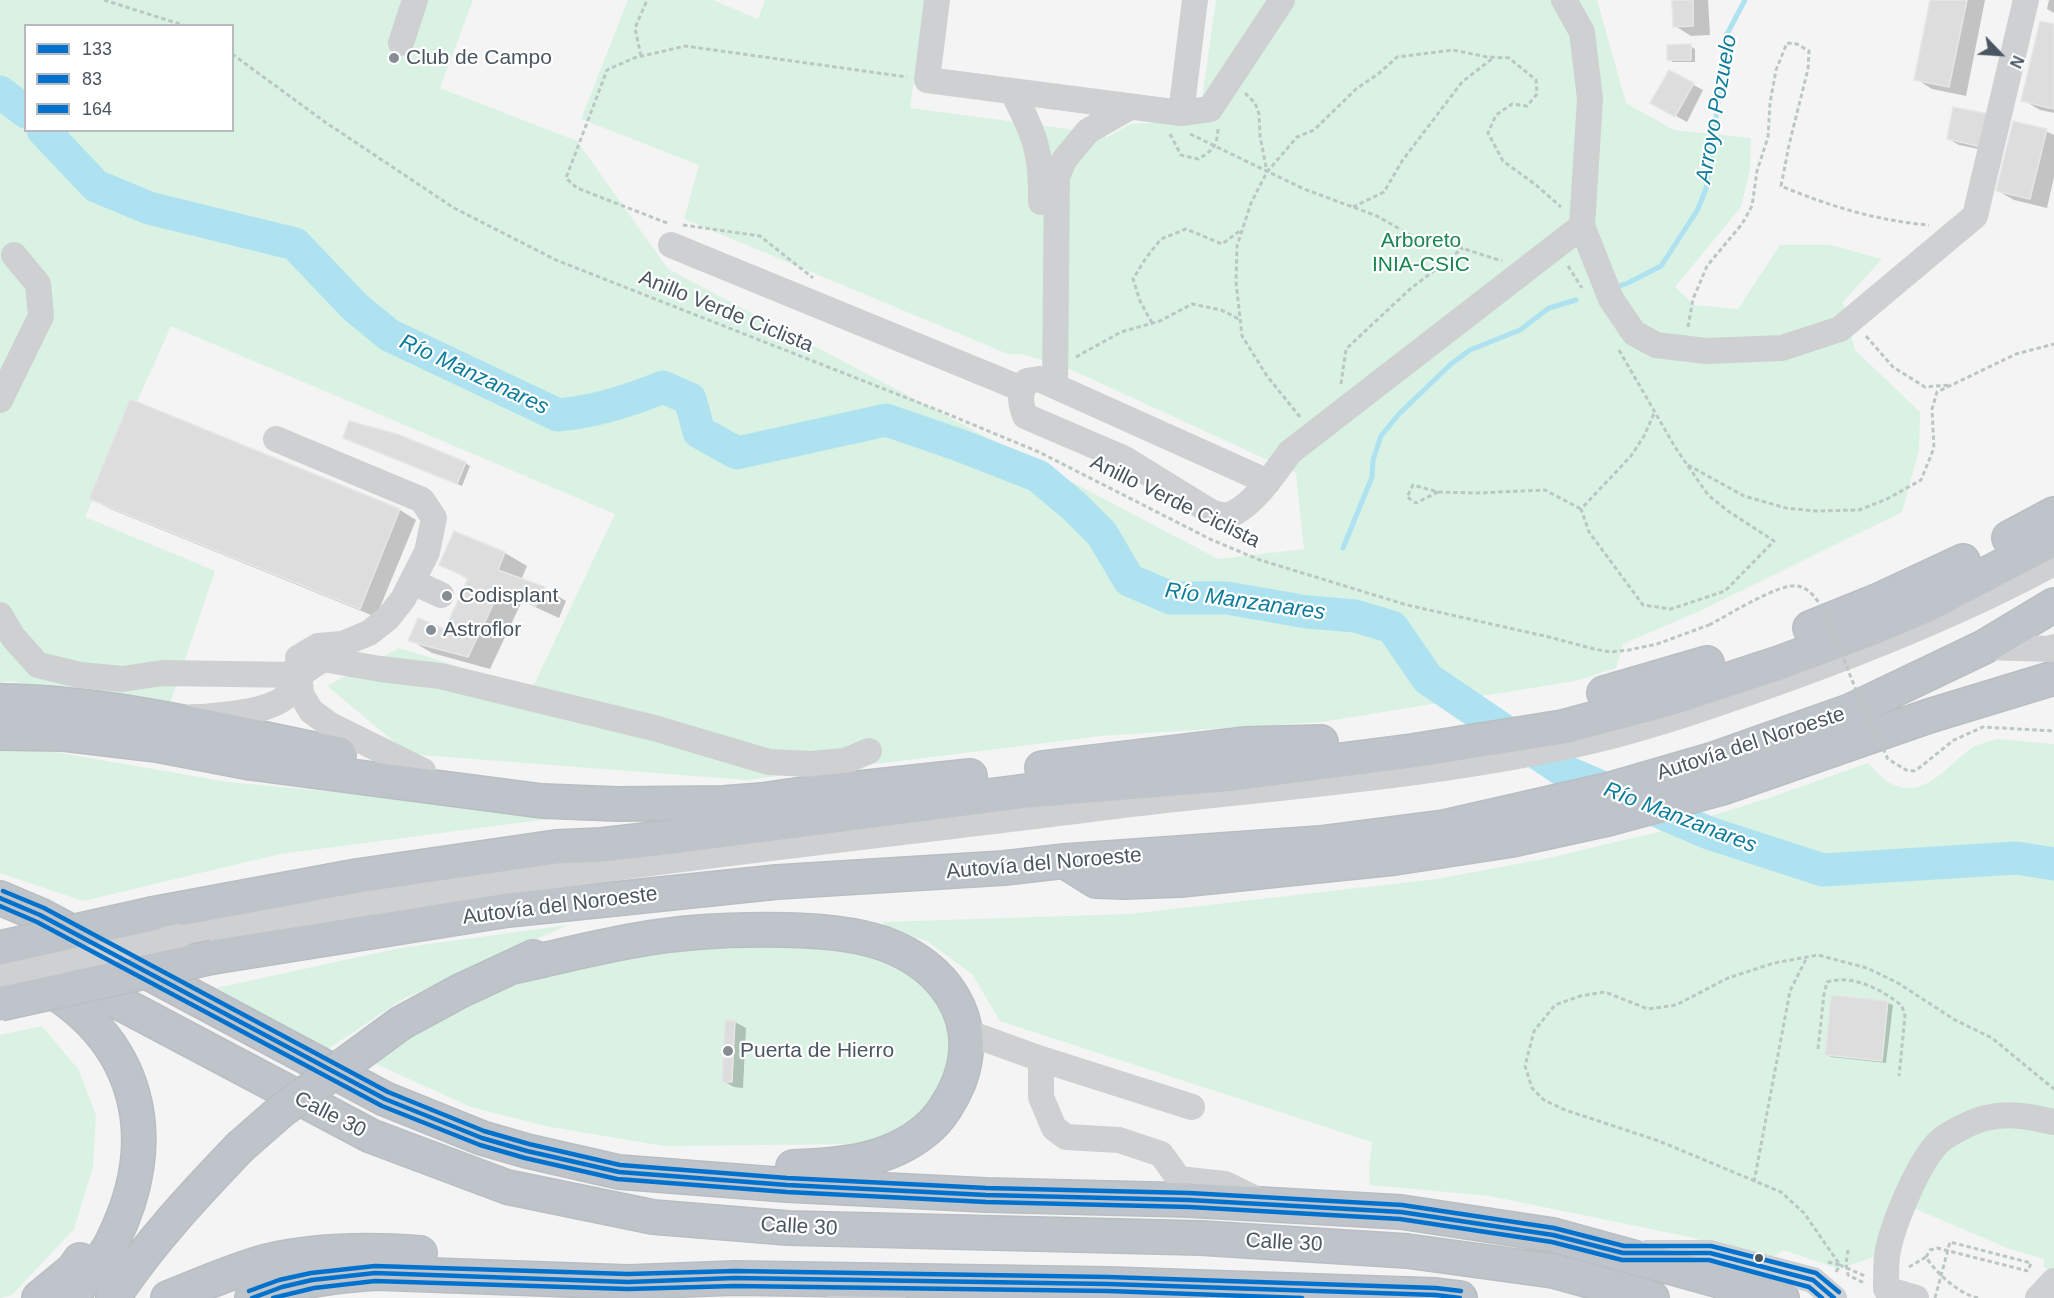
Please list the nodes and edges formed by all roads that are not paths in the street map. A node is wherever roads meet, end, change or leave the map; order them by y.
1 (415, 0) edge
2 (937, 0) edge
3 (1196, 0) edge
4 (1282, 0) edge
5 (1564, 0) edge
6 (1577, 0) edge
7 (2026, 0) edge
8 (1582, 32) junction
9 (401, 43) dead end
10 (1012, 91) junction
11 (1130, 106) junction
12 (1184, 123) junction
13 (1582, 226) junction
14 (672, 245) dead end
15 (14, 255) dead end
16 (1042, 381) junction
17 (0, 400) edge
18 (276, 439) dead end
19 (1268, 482) junction
20 (2054, 507) edge
21 (2054, 514) edge
22 (2039, 535) edge
23 (2054, 563) edge
24 (413, 582) junction
25 (441, 595) dead end
26 (2054, 604) edge
27 (0, 615) edge
28 (1984, 647) junction
29 (2054, 647) edge
30 (299, 675) junction
31 (2051, 680) edge
32 (1698, 689) junction
33 (0, 701) edge
34 (163, 718) junction
35 (0, 733) edge
36 (0, 749) edge
37 (869, 751) dead end
38 (251, 763) junction
39 (1321, 763) junction
40 (423, 771) junction
41 (1718, 773) junction
42 (803, 794) junction
43 (1004, 868) junction
44 (0, 898) edge
45 (0, 943) edge
46 (0, 948) edge
47 (0, 963) edge
48 (512, 967) junction
49 (0, 976) edge
50 (0, 1004) edge
51 (966, 1032) junction
52 (1041, 1059) junction
53 (1192, 1107) dead end
54 (1976, 1121) junction
55 (2054, 1122) edge
56 (1938, 1128) dead end
57 (619, 1172) junction
58 (1269, 1205) junction
59 (1623, 1253) junction
60 (735, 1278) junction
61 (785, 1278) junction
62 (2054, 1281) edge
63 (1108, 1284) junction
64 (39, 1298) edge
65 (71, 1298) edge
66 (113, 1298) edge
67 (168, 1298) edge
68 (252, 1298) edge
69 (893, 1298) edge
70 (1025, 1298) edge
71 (1460, 1298) edge
72 (1652, 1298) edge
73 (1782, 1298) edge
74 (1834, 1298) edge
75 (1916, 1298) edge
76 (2038, 1298) edge

1 - 9 lane
2 - 10 lane
3 - 12 lane
4 - 12 lane
5 - 8 lane
6 - 8 lane
7 - 13 lane
8 - 13 lane
10 - 11 lane
10 - 16 lane
11 - 12 lane
11 - 16 lane
13 - 19 lane
14 - 16 lane
15 - 17 lane
16 - 19 lane
16 - 19 lane
18 - 24 lane
20 - 22 highway
21 - 22 highway
22 - 32 highway
22 - 32 highway
23 - 32 lane
24 - 25 lane
24 - 30 lane
26 - 28 highway, Autovía del Noroeste
27 - 30 lane
28 - 29 lane
28 - 41 highway, Autovía del Noroeste
30 - 34 lane
30 - 37 lane
30 - 40 lane
31 - 41 highway
32 - 39 highway
32 - 39 lane
33 - 34 highway
34 - 40 highway
35 - 38 highway
36 - 38 highway
38 - 42 highway
39 - 42 highway
39 - 46 highway, bridge
39 - 49 lane, bridge
40 - 42 highway
41 - 43 highway, Autovía del Noroeste
43 - 48 highway
43 - 50 highway, Autovía del Noroeste, bridge
44 - 57 highway, Calle 30
45 - 72 highway, Calle 30
47 - 65 highway
48 - 51 highway
48 - 66 highway, bridge
49 - 64 highway
51 - 52 lane
51 - 57 highway
52 - 53 lane
52 - 58 lane
54 - 55 lane
54 - 56 lane
54 - 75 lane
57 - 58 highway, Calle 30
58 - 59 highway, Calle 30
59 - 73 highway, Calle 30
59 - 74 lane
60 - 61 highway
60 - 67 highway
60 - 68 highway
61 - 63 highway
61 - 69 lane
62 - 76 lane
63 - 70 lane
63 - 71 highway

